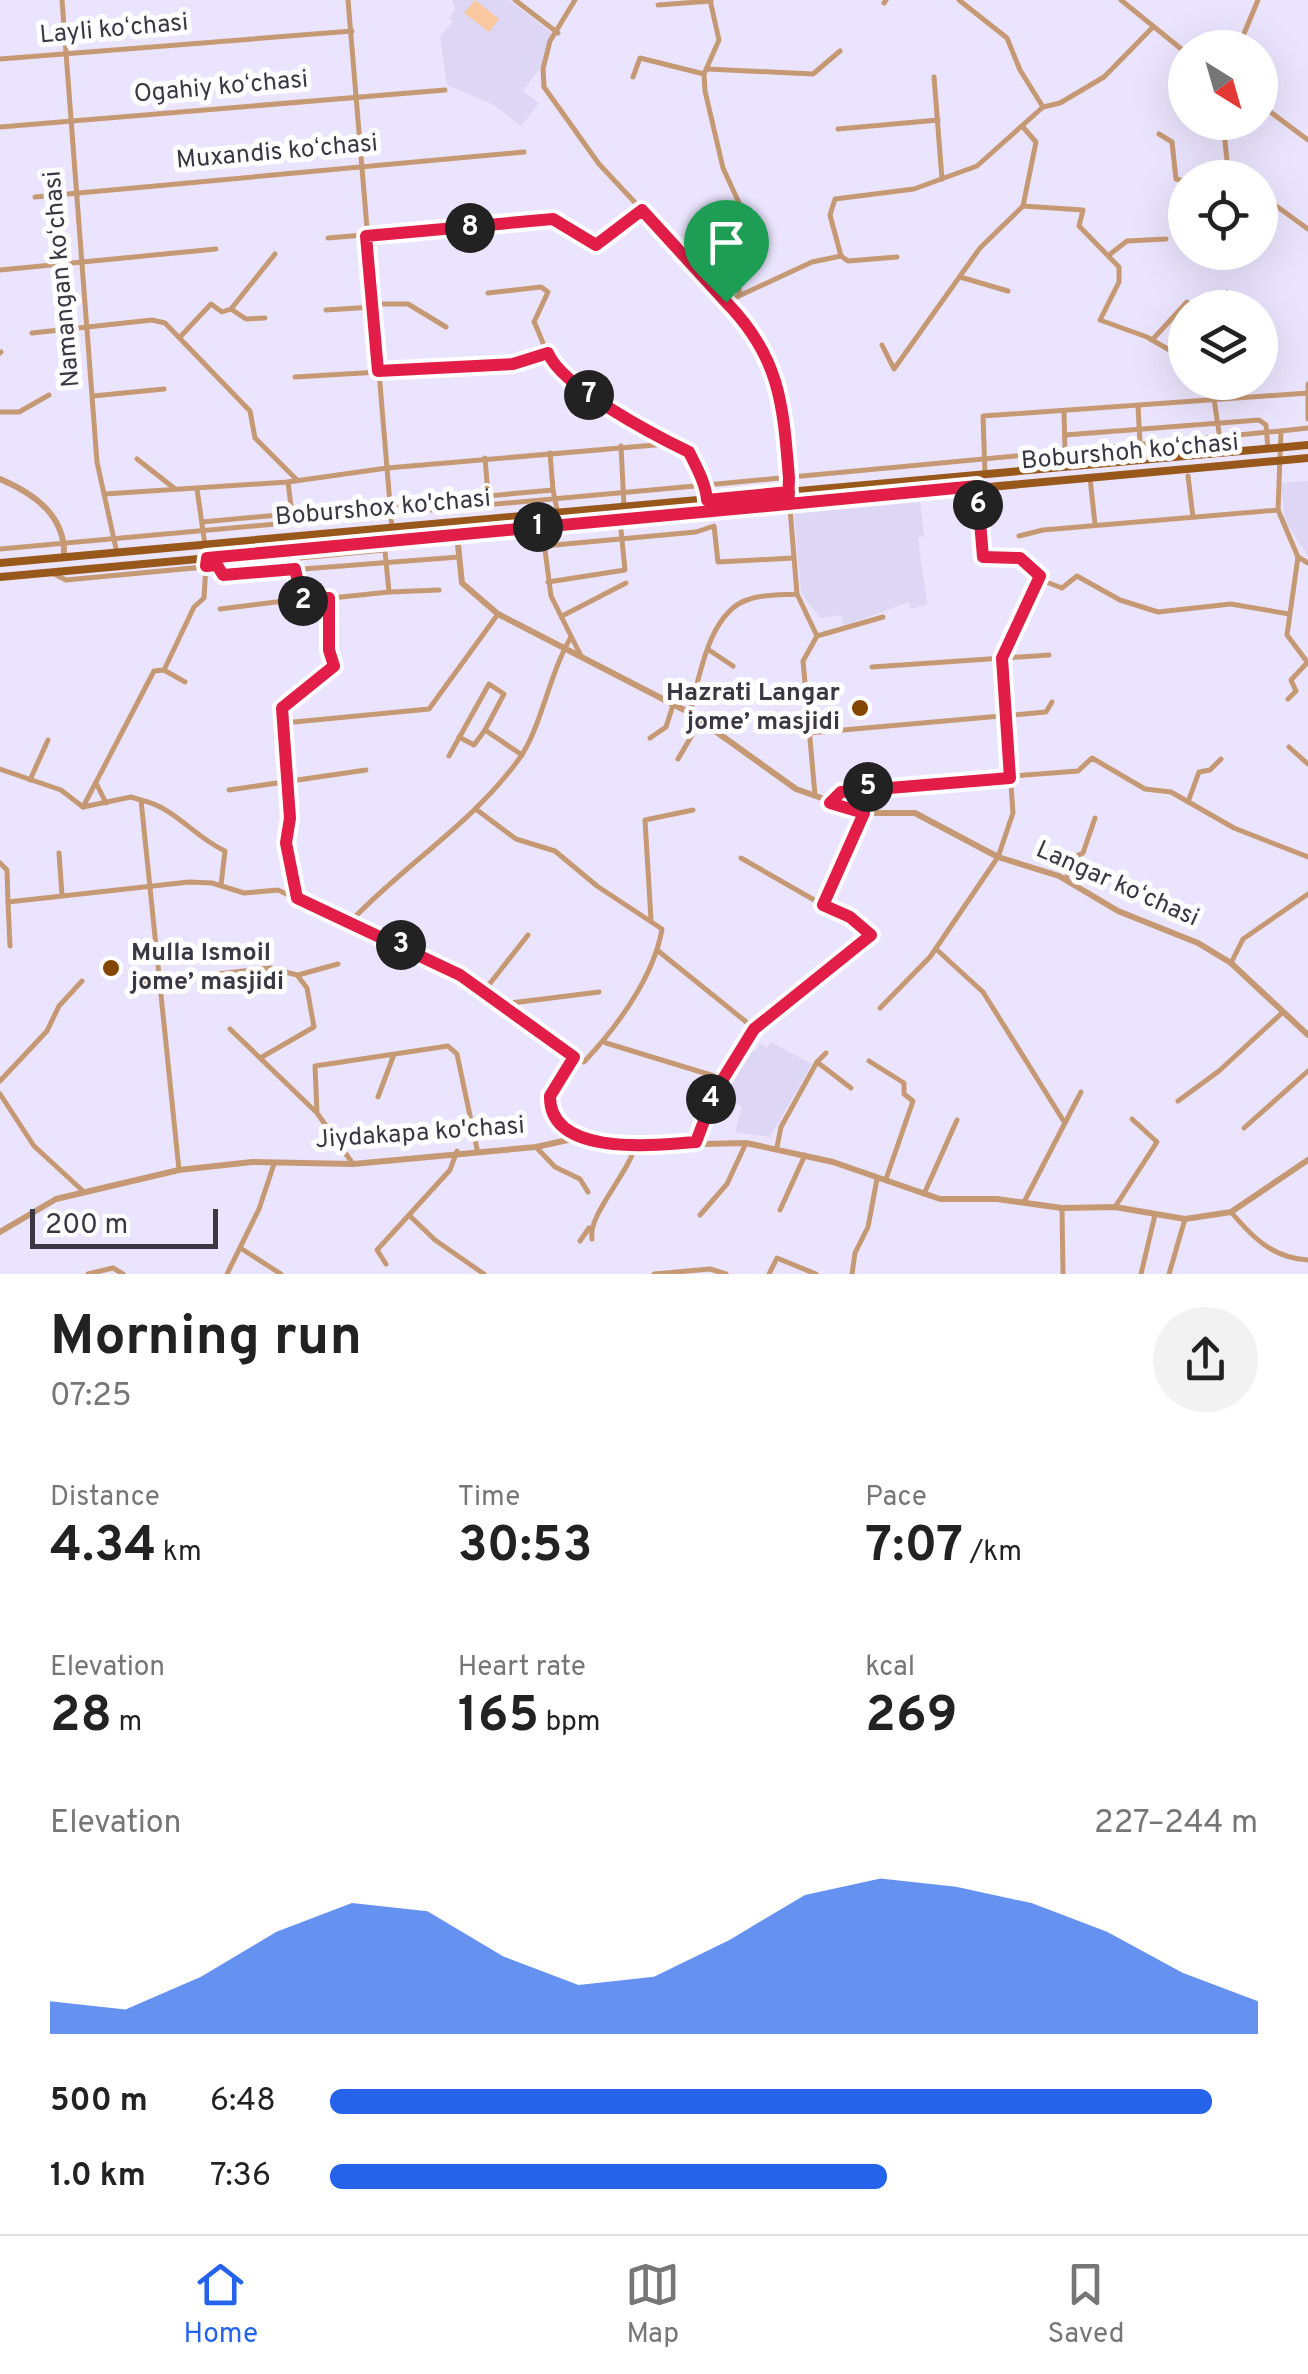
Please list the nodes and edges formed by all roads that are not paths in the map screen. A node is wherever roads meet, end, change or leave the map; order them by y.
1 (62, 0) edge
2 (348, 0) edge
3 (515, 0) edge
4 (574, 0) edge
5 (711, 0) edge
6 (959, 0) edge
7 (1120, 0) edge
8 (1258, 0) edge
9 (658, 4) dead end
10 (1153, 28) junction
11 (1246, 30) edge
12 (352, 31) junction
13 (558, 33) junction
14 (1168, 39) edge
15 (840, 51) dead end
16 (64, 55) junction
17 (0, 59) edge
18 (706, 72) junction
19 (633, 77) dead end
20 (934, 77) dead end
21 (445, 90) dead end
22 (358, 97) junction
23 (1043, 106) junction
24 (1278, 118) edge
25 (69, 120) junction
26 (938, 120) junction
27 (0, 126) edge
28 (1022, 126) junction
29 (838, 130) dead end
30 (1159, 134) dead end
31 (1308, 140) edge
32 (524, 152) dead end
33 (1174, 160) edge
34 (360, 166) junction
35 (942, 179) junction
36 (75, 192) junction
37 (35, 196) dead end
38 (1022, 206) junction
39 (1278, 207) edge
40 (642, 210) junction
41 (1308, 229) edge
42 (366, 236) junction
43 (328, 238) dead end
44 (1166, 239) dead end
45 (216, 250) dead end
46 (276, 254) dead end
47 (841, 256) junction
48 (1108, 256) junction
49 (897, 258) dead end
50 (81, 260) junction
51 (1, 266) edge
52 (960, 277) junction
53 (1008, 291) dead end
54 (488, 292) dead end
55 (739, 293) junction
56 (726, 302) junction
57 (373, 306) junction
58 (231, 309) junction
59 (326, 310) dead end
60 (265, 318) dead end
61 (1168, 323) edge
62 (446, 327) dead end
63 (88, 328) junction
64 (32, 333) dead end
65 (180, 338) junction
66 (1152, 339) junction
67 (882, 345) dead end
68 (1168, 349) edge
69 (548, 353) junction
70 (378, 371) junction
71 (295, 377) dead end
72 (1308, 384) edge
73 (164, 389) dead end
74 (1307, 393) edge
75 (49, 395) dead end
76 (1278, 395) edge
77 (93, 396) junction
78 (1203, 400) edge
79 (1214, 400) edge
80 (1138, 406) junction
81 (0, 412) edge
82 (1064, 412) junction
83 (1308, 419) edge
84 (1218, 423) junction
85 (1308, 428) edge
86 (1139, 429) junction
87 (1280, 431) junction
88 (1267, 432) junction
89 (1065, 434) junction
90 (1221, 436) junction
91 (1140, 443) junction
92 (670, 444) junction
93 (1308, 445) edge
94 (621, 446) junction
95 (1280, 448) junction
96 (1268, 449) junction
97 (1065, 450) junction
98 (550, 452) junction
99 (1222, 453) junction
100 (485, 458) junction
101 (984, 458) junction
102 (1308, 458) edge
103 (137, 459) dead end
104 (1279, 460) junction
105 (892, 467) junction
106 (386, 468) junction
107 (841, 472) junction
108 (986, 474) junction
109 (1188, 476) dead end
110 (1090, 477) junction
111 (789, 478) junction
112 (0, 479) edge
113 (297, 480) junction
114 (288, 482) junction
115 (893, 482) junction
116 (706, 484) junction
117 (977, 486) junction
118 (842, 487) junction
119 (198, 489) junction
120 (177, 490) junction
121 (554, 490) junction
122 (624, 492) junction
123 (789, 492) junction
124 (105, 494) junction
125 (488, 496) junction
126 (557, 498) junction
127 (707, 500) junction
128 (788, 504) junction
129 (390, 505) junction
130 (624, 507) junction
131 (1278, 510) junction
132 (292, 514) junction
133 (391, 514) junction
134 (558, 514) junction
135 (1193, 517) junction
136 (620, 520) junction
137 (202, 522) junction
138 (1095, 524) junction
139 (542, 527) junction
140 (392, 528) junction
141 (203, 531) junction
142 (456, 533) junction
143 (156, 535) junction
144 (1019, 536) dead end
145 (115, 539) junction
146 (622, 540) junction
147 (90, 541) junction
148 (64, 544) junction
149 (204, 545) junction
150 (384, 546) junction
151 (544, 546) junction
152 (3, 549) edge
153 (158, 550) junction
154 (117, 553) junction
155 (293, 554) junction
156 (92, 555) junction
157 (64, 557) junction
158 (263, 557) junction
159 (459, 557) junction
160 (1298, 557) junction
161 (793, 558) junction
162 (4, 562) edge
163 (206, 562) junction
164 (386, 562) junction
165 (1308, 563) edge
166 (217, 565) junction
167 (295, 569) junction
168 (265, 572) junction
169 (0, 577) edge
170 (1040, 580) junction
171 (548, 582) junction
172 (626, 583) dead end
173 (439, 590) dead end
174 (388, 592) junction
175 (797, 594) junction
176 (329, 598) junction
177 (300, 599) junction
178 (220, 609) dead end
179 (498, 614) junction
180 (1290, 614) junction
181 (561, 617) junction
182 (883, 617) dead end
183 (817, 636) junction
184 (570, 638) junction
185 (563, 650) junction
186 (709, 650) junction
187 (1049, 655) dead end
188 (1002, 658) junction
189 (583, 660) junction
190 (1308, 663) edge
191 (733, 666) dead end
192 (872, 666) dead end
193 (164, 670) junction
194 (184, 682) dead end
195 (1288, 699) dead end
196 (1052, 702) dead end
197 (673, 704) junction
198 (690, 713) junction
199 (1004, 718) junction
200 (701, 720) junction
201 (286, 721) junction
202 (485, 730) junction
203 (809, 732) junction
204 (458, 737) junction
205 (650, 738) dead end
206 (48, 740) dead end
207 (1289, 746) dead end
208 (522, 755) junction
209 (449, 756) dead end
210 (678, 759) dead end
211 (1221, 759) dead end
212 (1308, 764) edge
213 (0, 769) edge
214 (366, 770) dead end
215 (1010, 778) junction
216 (286, 779) junction
217 (30, 780) junction
218 (95, 782) junction
219 (229, 790) dead end
220 (815, 798) junction
221 (142, 800) junction
222 (1188, 802) junction
223 (106, 803) junction
224 (830, 803) junction
225 (83, 807) junction
226 (477, 810) junction
227 (694, 810) dead end
228 (864, 813) junction
229 (1095, 818) dead end
230 (59, 853) dead end
231 (998, 857) junction
232 (1308, 857) edge
233 (741, 858) dead end
234 (0, 864) edge
235 (1066, 879) junction
236 (220, 884) junction
237 (150, 888) junction
238 (1308, 894) edge
239 (62, 896) junction
240 (297, 898) junction
241 (8, 902) junction
242 (823, 905) junction
243 (651, 920) junction
244 (351, 922) junction
245 (528, 935) dead end
246 (10, 946) dead end
247 (936, 949) junction
248 (657, 950) junction
249 (1231, 962) junction
250 (338, 964) dead end
251 (297, 975) junction
252 (157, 981) junction
253 (82, 982) dead end
254 (131, 984) dead end
255 (484, 991) junction
256 (599, 992) dead end
257 (503, 1004) junction
258 (880, 1008) dead end
259 (1283, 1012) junction
260 (230, 1029) dead end
261 (754, 1029) junction
262 (1308, 1035) edge
263 (606, 1043) junction
264 (826, 1053) dead end
265 (262, 1057) junction
266 (393, 1057) junction
267 (574, 1057) junction
268 (869, 1061) dead end
269 (818, 1062) junction
270 (1308, 1070) edge
271 (724, 1079) junction
272 (0, 1081) edge
273 (851, 1088) dead end
274 (1082, 1092) dead end
275 (0, 1094) edge
276 (378, 1096) dead end
277 (1178, 1101) dead end
278 (318, 1113) junction
279 (1132, 1119) dead end
280 (957, 1120) dead end
281 (1063, 1120) junction
282 (1244, 1128) dead end
283 (578, 1138) junction
284 (696, 1142) junction
285 (746, 1143) junction
286 (635, 1146) junction
287 (536, 1147) junction
288 (777, 1147) junction
289 (477, 1149) junction
290 (457, 1151) junction
291 (805, 1155) junction
292 (1308, 1160) edge
293 (275, 1161) junction
294 (353, 1164) junction
295 (178, 1170) junction
296 (881, 1181) junction
297 (84, 1191) junction
298 (588, 1192) dead end
299 (924, 1194) junction
300 (1024, 1202) junction
301 (1115, 1207) junction
302 (1062, 1208) junction
303 (780, 1210) dead end
304 (1231, 1212) junction
305 (700, 1215) dead end
306 (1155, 1215) junction
307 (410, 1216) junction
308 (1185, 1219) junction
309 (591, 1226) junction
310 (0, 1232) edge
311 (592, 1238) dead end
312 (580, 1241) dead end
313 (242, 1249) junction
314 (1308, 1260) edge
315 (386, 1264) dead end
316 (88, 1274) edge
317 (123, 1274) edge
318 (227, 1274) edge
319 (281, 1274) edge
320 (484, 1274) edge
321 (654, 1274) edge
322 (726, 1274) edge
323 (770, 1274) edge
324 (816, 1274) edge
325 (852, 1274) edge
326 (1064, 1274) edge
327 (1141, 1274) edge
328 (1169, 1274) edge

1 - 16 street, Namangan koʻchasi
2 - 12 street
3 - 13 street
4 - 13 street
5 - 9 street
5 - 18 street
6 - 23 street
7 - 10 street
8 - 11 street
10 - 14 street
10 - 23 street
12 - 16 street, Layli koʻchasi
12 - 22 street
13 - 40 street
15 - 18 street
16 - 17 street, Layli koʻchasi
16 - 25 street, Namangan koʻchasi
18 - 19 street
18 - 55 street
20 - 26 street
21 - 22 street, Ogahiy koʻchasi
22 - 25 street, Ogahiy koʻchasi
22 - 34 street
23 - 28 street
24 - 31 street
25 - 27 street, Ogahiy koʻchasi
25 - 36 street, Namangan koʻchasi
26 - 29 street
26 - 35 street
28 - 35 street
28 - 38 street
30 - 33 street
32 - 34 street, Muxandis koʻchasi
34 - 36 street, Muxandis koʻchasi
34 - 42 street
35 - 47 street
36 - 37 street, Muxandis koʻchasi
36 - 50 street, Namangan koʻchasi
38 - 48 street
38 - 52 street
39 - 41 street
40 - 42 street
40 - 56 street
42 - 43 street
42 - 57 street
44 - 48 street
45 - 50 street
46 - 58 street
47 - 49 street
47 - 55 street
48 - 66 street
50 - 51 street
50 - 63 street, Namangan koʻchasi
52 - 53 street
52 - 67 street
54 - 69 street
55 - 56 street
56 - 111 street
57 - 59 street
57 - 62 street
57 - 70 street
58 - 60 street
58 - 65 street
61 - 66 street
63 - 64 street
63 - 65 street
63 - 77 street, Namangan koʻchasi
65 - 113 street
66 - 68 street
69 - 70 street
69 - 92 street
70 - 71 street
70 - 106 street
72 - 74 street
73 - 77 street
74 - 76 street
74 - 83 street
75 - 81 street
77 - 124 street, Namangan koʻchasi
78 - 80 street
79 - 84 street
80 - 82 street
80 - 86 street
82 - 89 street
82 - 101 street
84 - 86 street
84 - 88 street
84 - 90 street
85 - 87 street
86 - 89 street
86 - 91 street
87 - 88 street
87 - 95 street
88 - 90 street
88 - 96 street
89 - 97 street
90 - 91 street
90 - 99 street
91 - 97 street
92 - 94 street
92 - 116 street
93 - 95 main road, Boburshox ko'chasi
94 - 98 street
94 - 122 street
95 - 96 main road, Boburshox ko'chasi
95 - 104 street
96 - 99 main road, Boburshox ko'chasi
97 - 101 street
98 - 100 street
98 - 121 street
99 - 108 main road, Boburshox ko'chasi
100 - 106 street
100 - 125 street
101 - 105 street
101 - 108 street
102 - 104 main road, Boburshoh koʻchasi
103 - 120 street
104 - 110 main road, Boburshoh koʻchasi
104 - 131 street
105 - 107 street
105 - 115 street
106 - 113 street
106 - 129 street
107 - 111 street
107 - 118 street
108 - 115 main road, Boburshox ko'chasi
109 - 135 street
110 - 117 main road, Boburshoh koʻchasi
110 - 138 street
111 - 116 street
111 - 123 street
112 - 148 street
113 - 114 street
114 - 119 street
114 - 132 street
115 - 118 main road, Boburshox ko'chasi
116 - 122 street
116 - 127 street
117 - 128 main road, Boburshoh koʻchasi
117 - 170 street
118 - 123 main road, Boburshox ko'chasi
119 - 120 street
119 - 137 street
120 - 124 street
121 - 125 street
121 - 126 street
122 - 126 street
122 - 130 street
123 - 127 main road, Boburshox ko'chasi
123 - 128 street
124 - 145 street, Namangan koʻchasi
125 - 129 street
126 - 133 street
126 - 134 street
127 - 130 main road, Boburshox ko'chasi
128 - 136 main road, Boburshoh koʻchasi
128 - 161 street
129 - 132 street
129 - 133 street
130 - 134 main road, Boburshox ko'chasi
131 - 135 street
131 - 160 street
132 - 137 street
133 - 140 street
133 - 141 street
134 - 140 main road, Boburshox ko'chasi
135 - 138 street
136 - 139 main road, Boburshoh koʻchasi
136 - 146 street
137 - 141 street
138 - 144 street
139 - 142 main road, Boburshoh koʻchasi
139 - 151 street
140 - 149 main road, Boburshox ko'chasi
141 - 143 street
141 - 149 street
142 - 150 main road, Boburshoh koʻchasi
142 - 159 street, Langar koʻchasi
143 - 145 street
143 - 153 street
145 - 147 street
145 - 154 street, Namangan koʻchasi
146 - 151 street
146 - 161 street
146 - 171 street
147 - 148 street
147 - 156 street
148 - 152 street
148 - 157 street
149 - 153 main road, Boburshox ko'chasi
150 - 155 main road, Boburshoh koʻchasi
150 - 164 street
151 - 171 street
152 - 162 street
153 - 154 main road, Boburshox ko'chasi
154 - 156 main road, Boburshox ko'chasi
155 - 158 main road, Boburshoh koʻchasi
155 - 167 street
156 - 157 main road, Boburshox ko'chasi
157 - 162 main road, Boburshox ko'chasi
158 - 163 main road, Boburshoh koʻchasi
158 - 166 street
158 - 168 street
159 - 164 street
159 - 179 street, Langar koʻchasi
160 - 165 street
160 - 180 street
161 - 175 street
163 - 166 street
163 - 169 main road, Boburshoh koʻchasi
163 - 193 street
164 - 167 street
164 - 174 street
166 - 168 street
167 - 168 street
167 - 177 street
170 - 180 street
170 - 188 street
171 - 181 street
172 - 181 street
173 - 174 street
174 - 176 street
175 - 183 street
175 - 186 street
176 - 177 street
176 - 201 street
177 - 178 street
179 - 185 street, Langar koʻchasi
179 - 201 street
180 - 190 street
181 - 184 street
182 - 183 street
183 - 203 street
184 - 185 street
184 - 189 street
185 - 189 street, Langar koʻchasi
185 - 208 street
186 - 191 street
186 - 198 street
187 - 188 street
188 - 192 street
188 - 199 street
189 - 197 street, Langar koʻchasi
190 - 195 street
193 - 194 street
193 - 218 street
196 - 199 street
197 - 198 street, Langar koʻchasi
197 - 205 street
198 - 200 street, Langar koʻchasi
199 - 203 street
199 - 215 street
200 - 210 street
200 - 220 street, Langar koʻchasi
201 - 216 street
202 - 204 street
202 - 204 street
202 - 208 street
203 - 220 street
204 - 209 street
206 - 217 street
207 - 212 street
208 - 226 street
211 - 222 street
213 - 217 street
214 - 216 street
215 - 222 street
215 - 224 street
215 - 231 street
216 - 219 street
216 - 240 street
217 - 225 street
218 - 223 street
218 - 225 street
220 - 224 street, Langar koʻchasi
221 - 223 street
221 - 236 street
221 - 237 street
222 - 232 street
223 - 225 street
224 - 228 street, Langar koʻchasi
226 - 243 street
226 - 244 street
227 - 243 street
228 - 231 street, Langar koʻchasi
228 - 242 street
229 - 235 street
230 - 239 street
231 - 235 street, Langar koʻchasi
231 - 247 street
233 - 242 street
234 - 241 street
235 - 249 street, Langar koʻchasi
236 - 237 street
236 - 240 street
237 - 239 street
237 - 252 street
238 - 249 street
239 - 241 street
240 - 244 street
241 - 246 street
242 - 261 street
243 - 248 street
244 - 255 street
245 - 255 street
247 - 258 street
247 - 281 street
248 - 261 street
248 - 263 street
249 - 259 street, Langar koʻchasi
250 - 251 street
251 - 252 street
251 - 265 street
252 - 254 street
252 - 295 street
253 - 272 street
255 - 257 street
256 - 257 street
257 - 267 street
259 - 262 street, Langar koʻchasi
259 - 277 street
260 - 265 street
261 - 271 street
263 - 267 street
263 - 271 street
264 - 269 street
265 - 278 street
266 - 276 street
266 - 278 street
266 - 289 street
267 - 283 street
268 - 296 street
269 - 273 street
269 - 288 street
270 - 282 street
271 - 284 street
274 - 281 street
275 - 297 street
278 - 294 street
279 - 301 street
280 - 299 street
281 - 300 street
283 - 286 street, Jiydakapa ko'chasi
283 - 287 street, Jiydakapa ko'chasi
284 - 285 street, Jiydakapa ko'chasi
284 - 286 street, Jiydakapa ko'chasi
285 - 288 street, Jiydakapa ko'chasi
285 - 305 street
286 - 309 street
287 - 289 street, Jiydakapa ko'chasi
287 - 298 street
288 - 291 street, Jiydakapa ko'chasi
289 - 290 street, Jiydakapa ko'chasi
290 - 294 street, Jiydakapa ko'chasi
290 - 307 street
291 - 296 street, Jiydakapa ko'chasi
291 - 303 street
292 - 304 street, Jiydakapa ko'chasi
293 - 294 street, Jiydakapa ko'chasi
293 - 295 street, Jiydakapa ko'chasi
293 - 313 street
295 - 297 street, Jiydakapa ko'chasi
296 - 299 street, Jiydakapa ko'chasi
296 - 325 street
297 - 310 street, Jiydakapa ko'chasi
299 - 300 street, Jiydakapa ko'chasi
300 - 302 street, Jiydakapa ko'chasi
301 - 302 street, Jiydakapa ko'chasi
301 - 306 street, Jiydakapa ko'chasi
302 - 326 street
304 - 308 street, Jiydakapa ko'chasi
304 - 314 street
306 - 308 street, Jiydakapa ko'chasi
306 - 327 street
307 - 315 street
307 - 320 street
308 - 328 street
309 - 311 street
309 - 312 street
313 - 318 street
313 - 319 street
316 - 317 street
321 - 322 street
323 - 324 street

